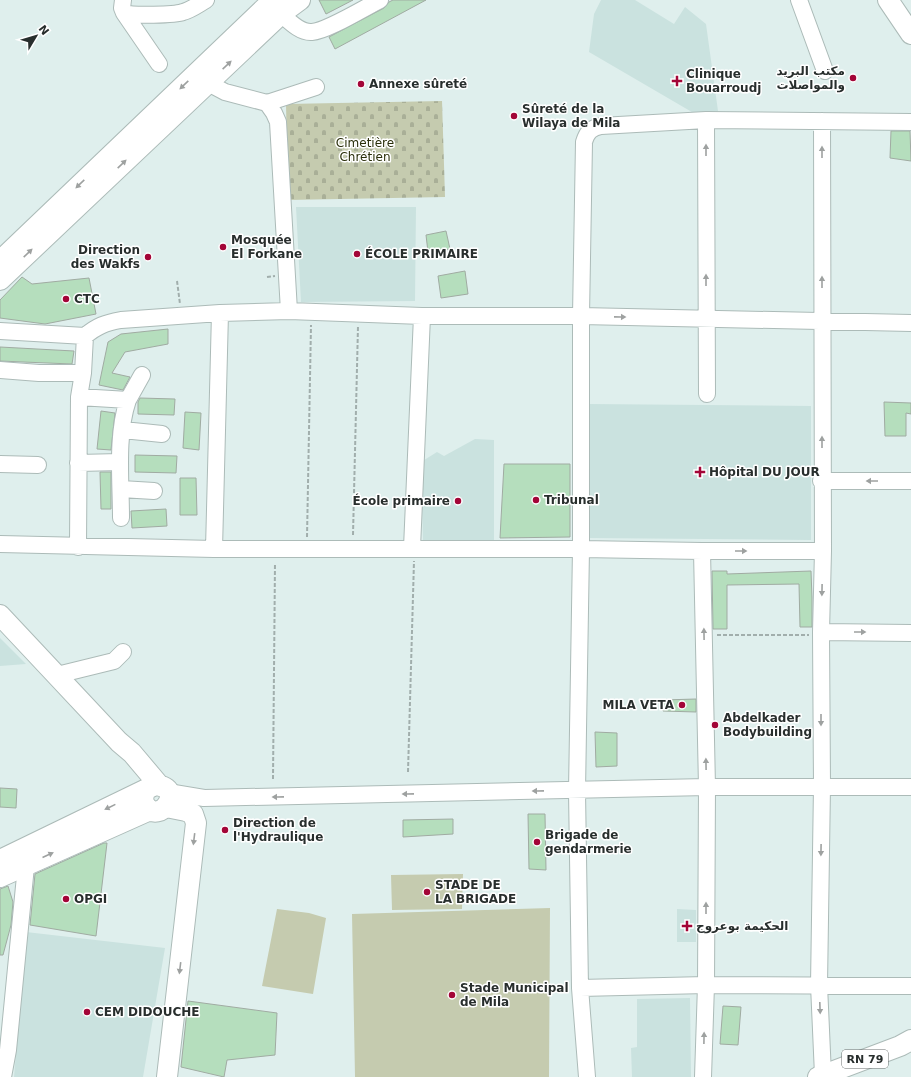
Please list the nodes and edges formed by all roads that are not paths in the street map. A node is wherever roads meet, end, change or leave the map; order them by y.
1 (206, 0) edge
2 (300, 0) edge
3 (380, 0) edge
4 (799, 0) edge
5 (888, 0) edge
6 (273, 4) edge
7 (123, 6) edge
8 (911, 34) edge
9 (159, 64) dead end
10 (825, 71) dead end
11 (208, 83) junction
12 (316, 87) dead end
13 (267, 104) junction
14 (706, 120) junction
15 (822, 121) junction
16 (911, 122) edge
17 (0, 261) edge
18 (0, 280) edge
19 (289, 312) junction
20 (220, 313) junction
21 (422, 316) junction
22 (581, 316) junction
23 (706, 319) junction
24 (822, 321) junction
25 (911, 323) edge
26 (0, 331) edge
27 (85, 336) junction
28 (0, 370) edge
29 (82, 373) junction
30 (142, 375) dead end
31 (707, 394) dead end
32 (79, 397) junction
33 (128, 400) junction
34 (123, 430) junction
35 (162, 434) dead end
36 (120, 462) junction
37 (78, 463) junction
38 (0, 464) edge
39 (38, 465) dead end
40 (822, 481) junction
41 (911, 481) edge
42 (121, 489) junction
43 (154, 491) dead end
44 (121, 518) dead end
45 (0, 544) edge
46 (78, 547) junction
47 (214, 549) junction
48 (581, 549) junction
49 (702, 551) junction
50 (822, 551) junction
51 (413, 554) junction
52 (0, 615) edge
53 (911, 633) edge
54 (821, 634) junction
55 (123, 652) dead end
56 (57, 675) junction
57 (822, 786) junction
58 (707, 787) junction
59 (911, 787) edge
60 (577, 791) junction
61 (156, 796) junction
62 (198, 806) junction
63 (0, 860) edge
64 (26, 866) junction
65 (0, 877) edge
66 (706, 984) junction
67 (819, 985) junction
68 (911, 986) edge
69 (580, 988) junction
70 (911, 1040) edge
71 (820, 1076) edge
72 (3, 1077) edge
73 (167, 1077) edge
74 (588, 1077) edge
75 (703, 1077) edge

1 - 7 street
2 - 6 main road
3 - 6 street
4 - 10 street
5 - 8 main road
11 -> 6 main road
6 -> 17 main road
7 - 9 street
11 - 13 street
18 -> 11 main road
12 - 13 street
13 - 19 street
14 - 15 street
14 - 22 street
23 -> 14 street
15 - 16 street
24 -> 15 street
19 - 20 street
19 - 21 street
20 - 27 street
20 - 47 street
21 - 22 street
21 - 51 street
22 -> 23 street
22 - 48 street
23 - 24 street
23 - 31 street
24 - 25 street
40 -> 24 street
26 - 27 street
27 - 29 street
28 - 29 street
29 - 32 street
30 - 33 street
32 - 33 street
32 - 37 street
33 - 34 street
34 - 35 street
34 - 36 street
36 - 37 street
36 - 42 street
37 - 46 street
38 - 39 street
41 -> 40 street
40 - 50 street
42 - 43 street
42 - 44 street
45 - 46 street
46 - 47 street
47 - 51 street
48 - 49 street
48 - 51 street
48 - 60 street
49 -> 50 street
58 -> 49 street
50 -> 54 street
52 - 56 main road
54 -> 53 street
54 -> 57 street
55 - 56 street
56 - 61 main road
57 - 58 street
57 - 59 street
57 -> 67 street
58 - 60 street
66 -> 58 street
60 -> 62 street
60 - 69 street
61 - 62 main road
61 -> 63 main road
64 -> 61 main road
62 -> 73 main road
64 - 65 main road
64 - 72 street
66 - 67 street
66 - 69 street
75 -> 66 street
67 - 68 street
67 -> 71 street
69 - 74 street
70 - 71 main road, RN 79

